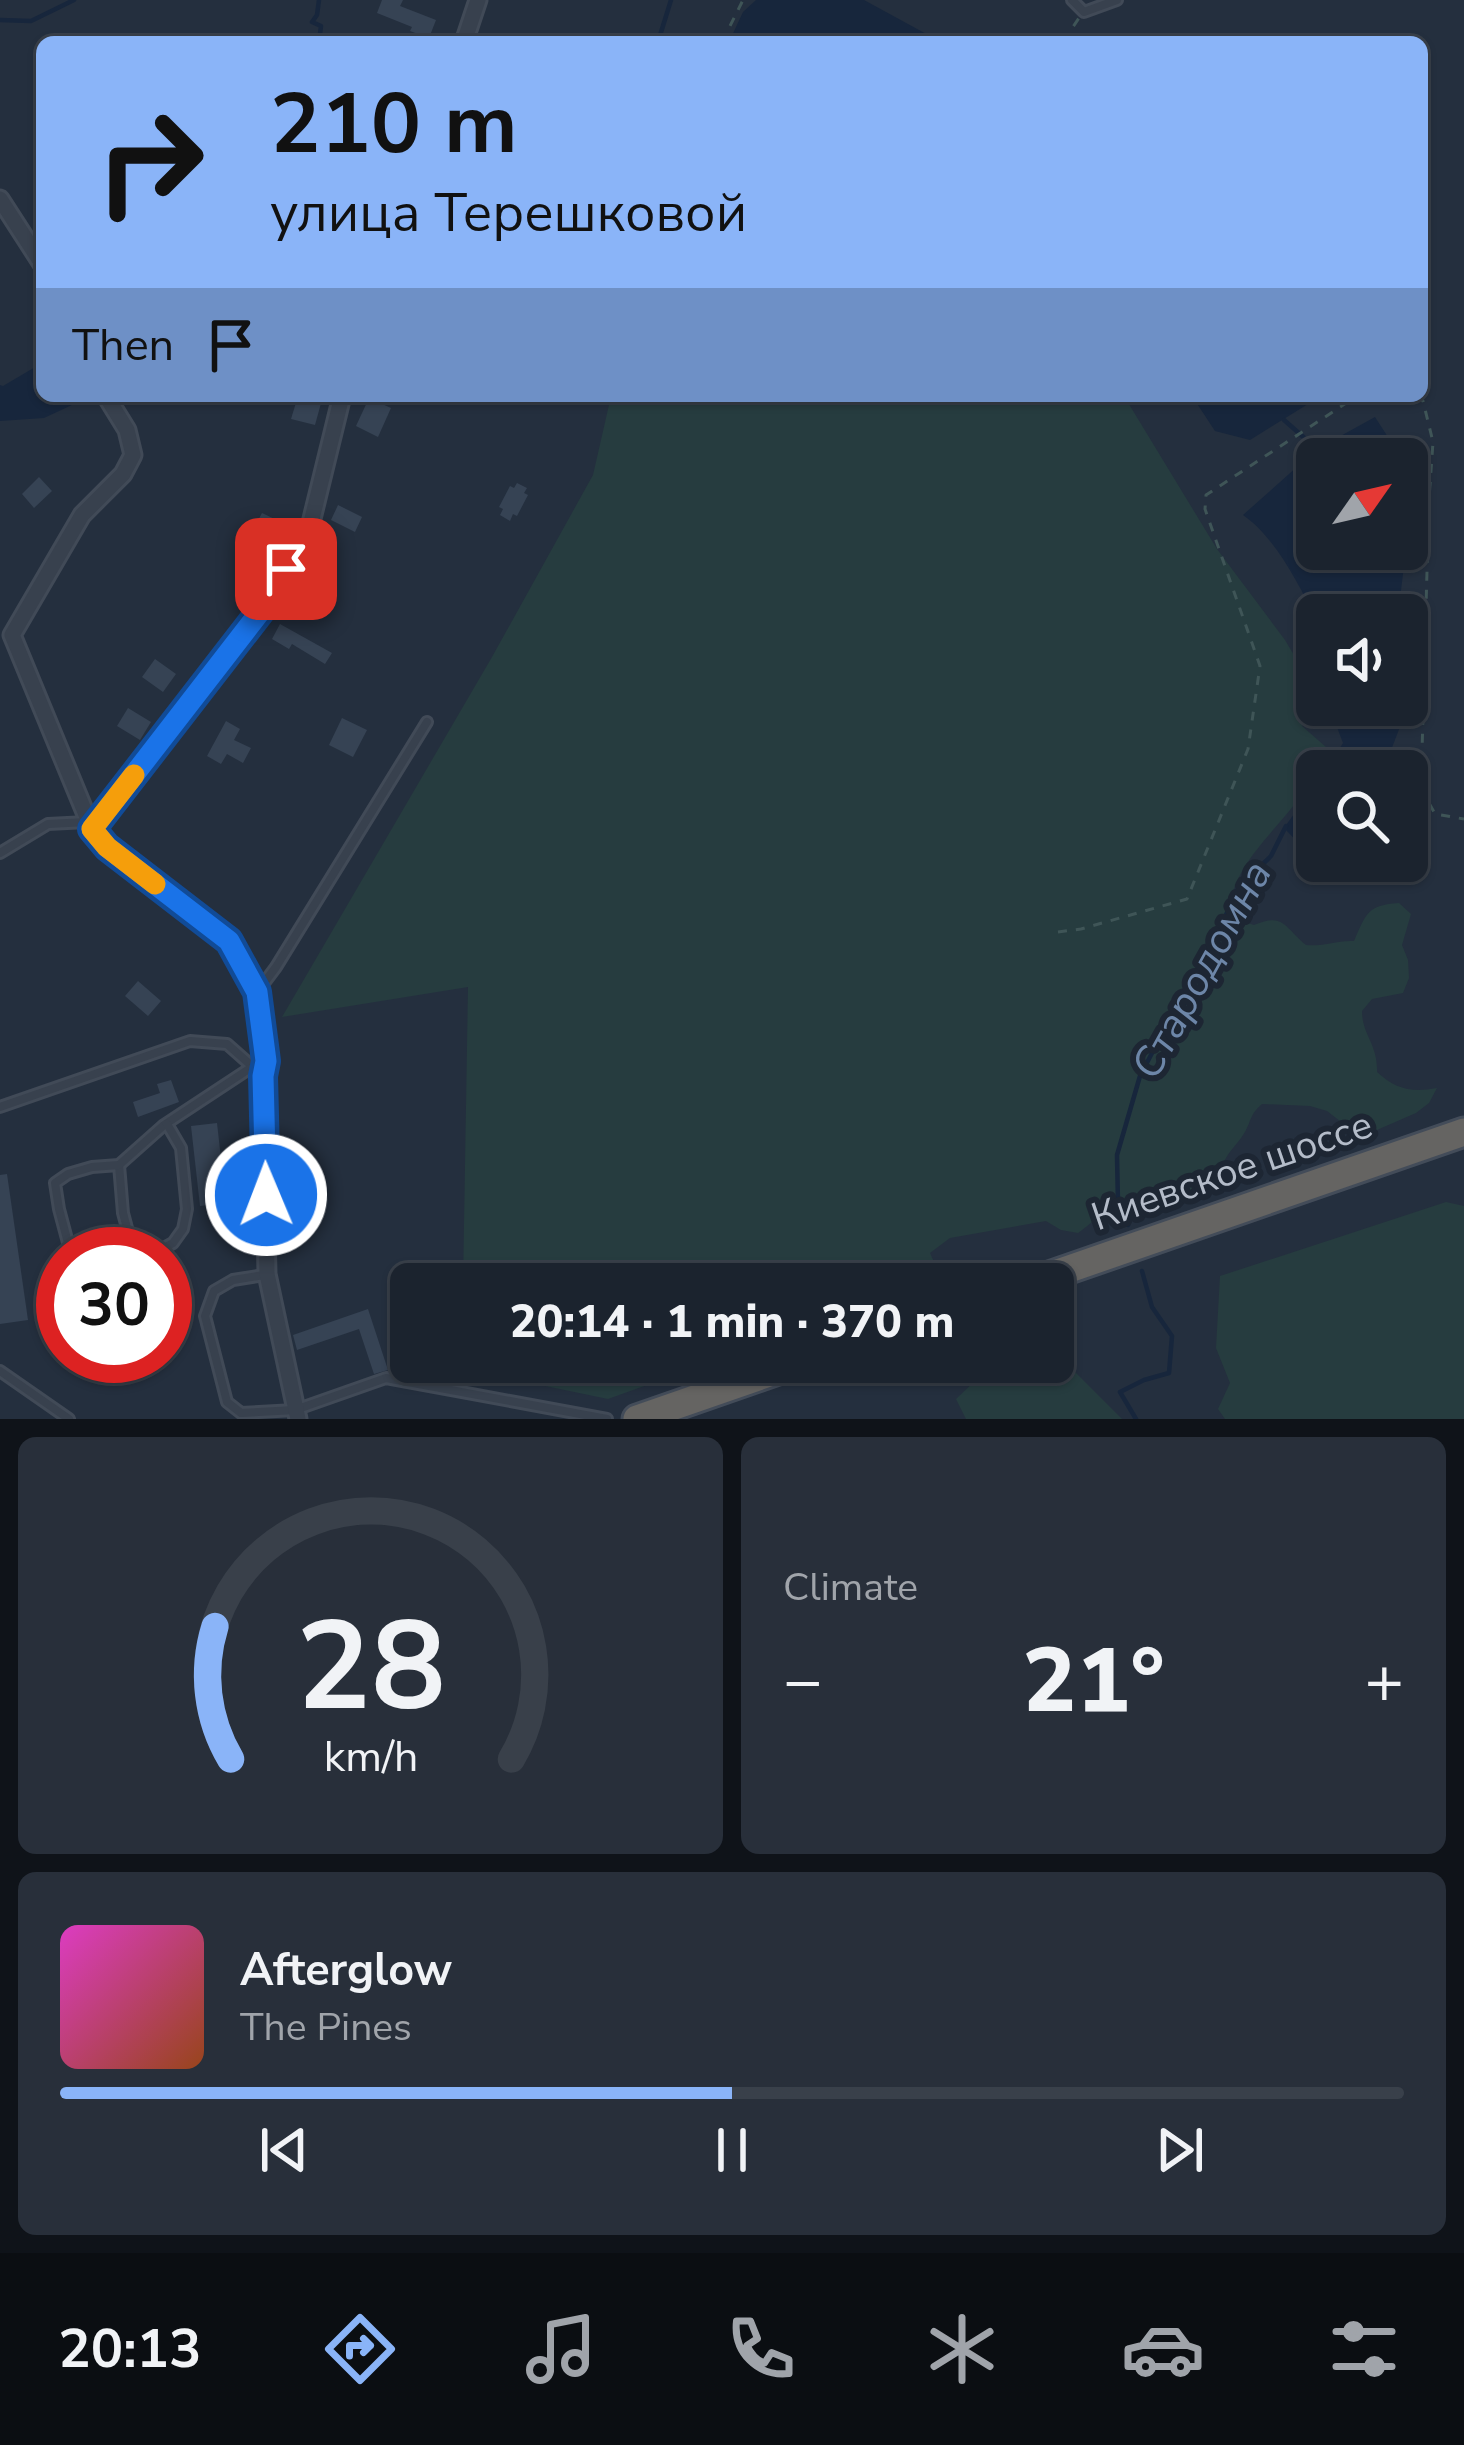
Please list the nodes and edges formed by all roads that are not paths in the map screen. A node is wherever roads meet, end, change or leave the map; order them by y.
1 (478, 0) edge
2 (1072, 0) edge
3 (1117, 0) edge
4 (466, 36) edge
5 (0, 199) edge
6 (36, 255) edge
7 (110, 402) edge
8 (341, 402) edge
9 (427, 722) dead end
10 (90, 825) junction
11 (0, 853) edge
12 (257, 992) junction
13 (258, 1071) junction
14 (0, 1107) edge
15 (167, 1124) junction
16 (1464, 1132) edge
17 (119, 1165) junction
18 (65, 1227) edge
19 (127, 1227) edge
20 (183, 1227) edge
21 (1074, 1267) edge
22 (267, 1274) junction
23 (0, 1371) edge
24 (741, 1383) edge
25 (297, 1415) edge
26 (69, 1419) edge
27 (608, 1419) edge
28 (637, 1419) edge

1 - 4 street
2 - 3 lane
5 - 6 street
7 - 10 street
8 - 10 street
9 - 12 lane
10 - 11 lane
10 - 12 street
12 - 13 street
13 - 14 lane
13 - 15 lane
13 - 22 street
15 - 17 lane
15 - 20 lane
16 - 21 highway, Киевское шоссе
17 - 18 lane
17 - 19 lane
22 - 25 street
22 - 25 lane
23 - 26 lane
24 - 28 highway
25 - 27 lane

